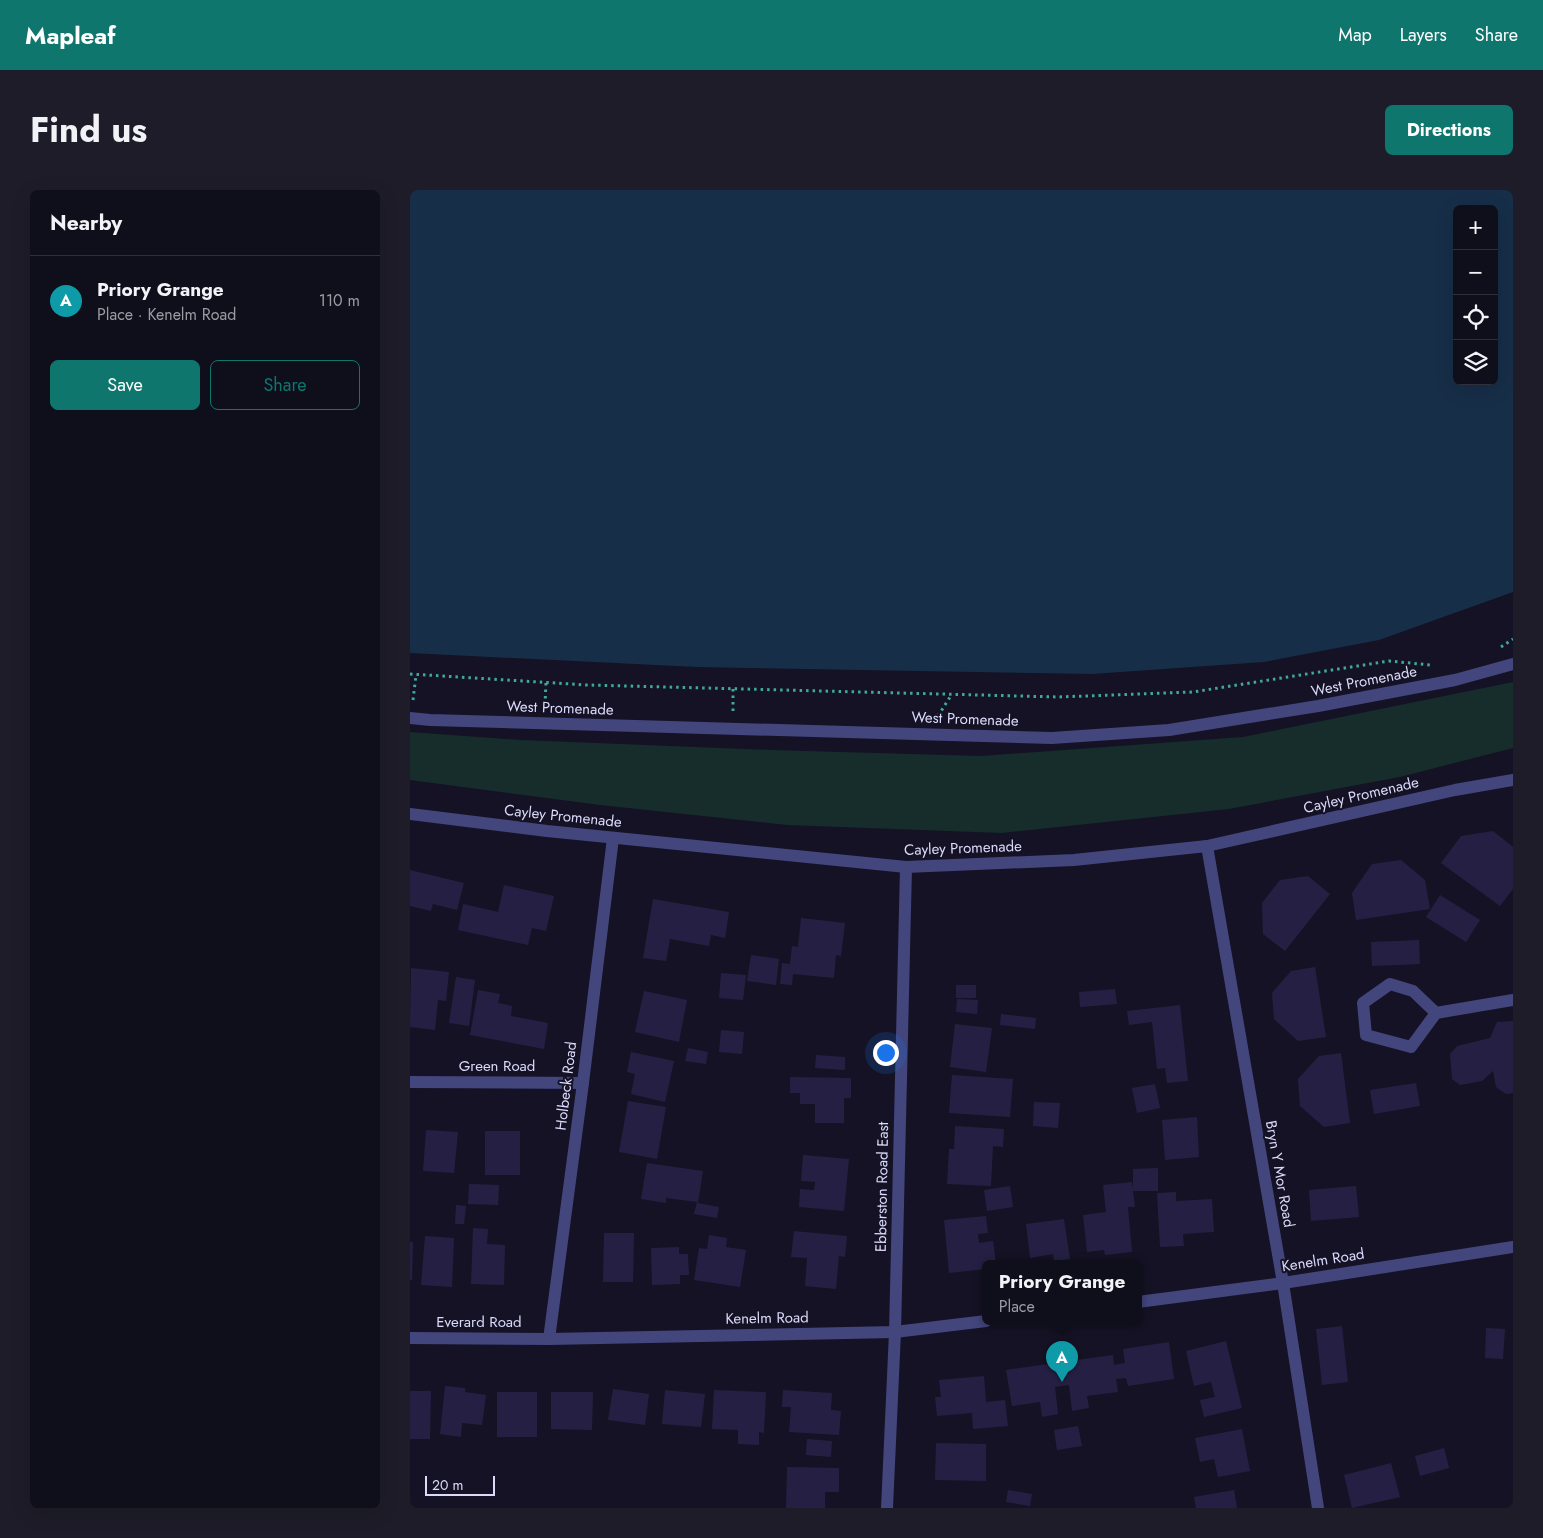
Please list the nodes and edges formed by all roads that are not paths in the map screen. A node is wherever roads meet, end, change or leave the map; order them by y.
1 (1513, 664) edge
2 (411, 718) edge
3 (1513, 780) edge
4 (410, 814) edge
5 (613, 838) junction
6 (1207, 846) junction
7 (906, 867) junction
8 (1513, 1000) edge
9 (1436, 1013) junction
10 (410, 1082) edge
11 (583, 1083) junction
12 (1513, 1247) edge
13 (1283, 1284) junction
14 (1142, 1302) edge
15 (982, 1321) edge
16 (895, 1332) junction
17 (410, 1338) edge
18 (549, 1339) junction
19 (887, 1508) edge
20 (1318, 1508) edge

1 - 2 street, West Promenade
3 - 6 street, Cayley Promenade
4 - 5 street, Cayley Promenade
5 - 7 street, Cayley Promenade
5 - 11 street, Holbeck Road
6 - 7 street, Cayley Promenade
6 - 13 street, Bryn Y Mor Road
7 - 16 street, Ebberston Road East
8 - 9 street
9 - 9 street
10 - 11 street, Green Road
11 - 18 street, Holbeck Road
12 - 13 street, Kenelm Road
13 - 14 street, Kenelm Road
13 - 20 street, Bryn Y Mor Road
15 - 16 street, Kenelm Road
16 - 18 street, Kenelm Road
16 - 19 street, Ebberston Road East
17 - 18 street, Everard Road

